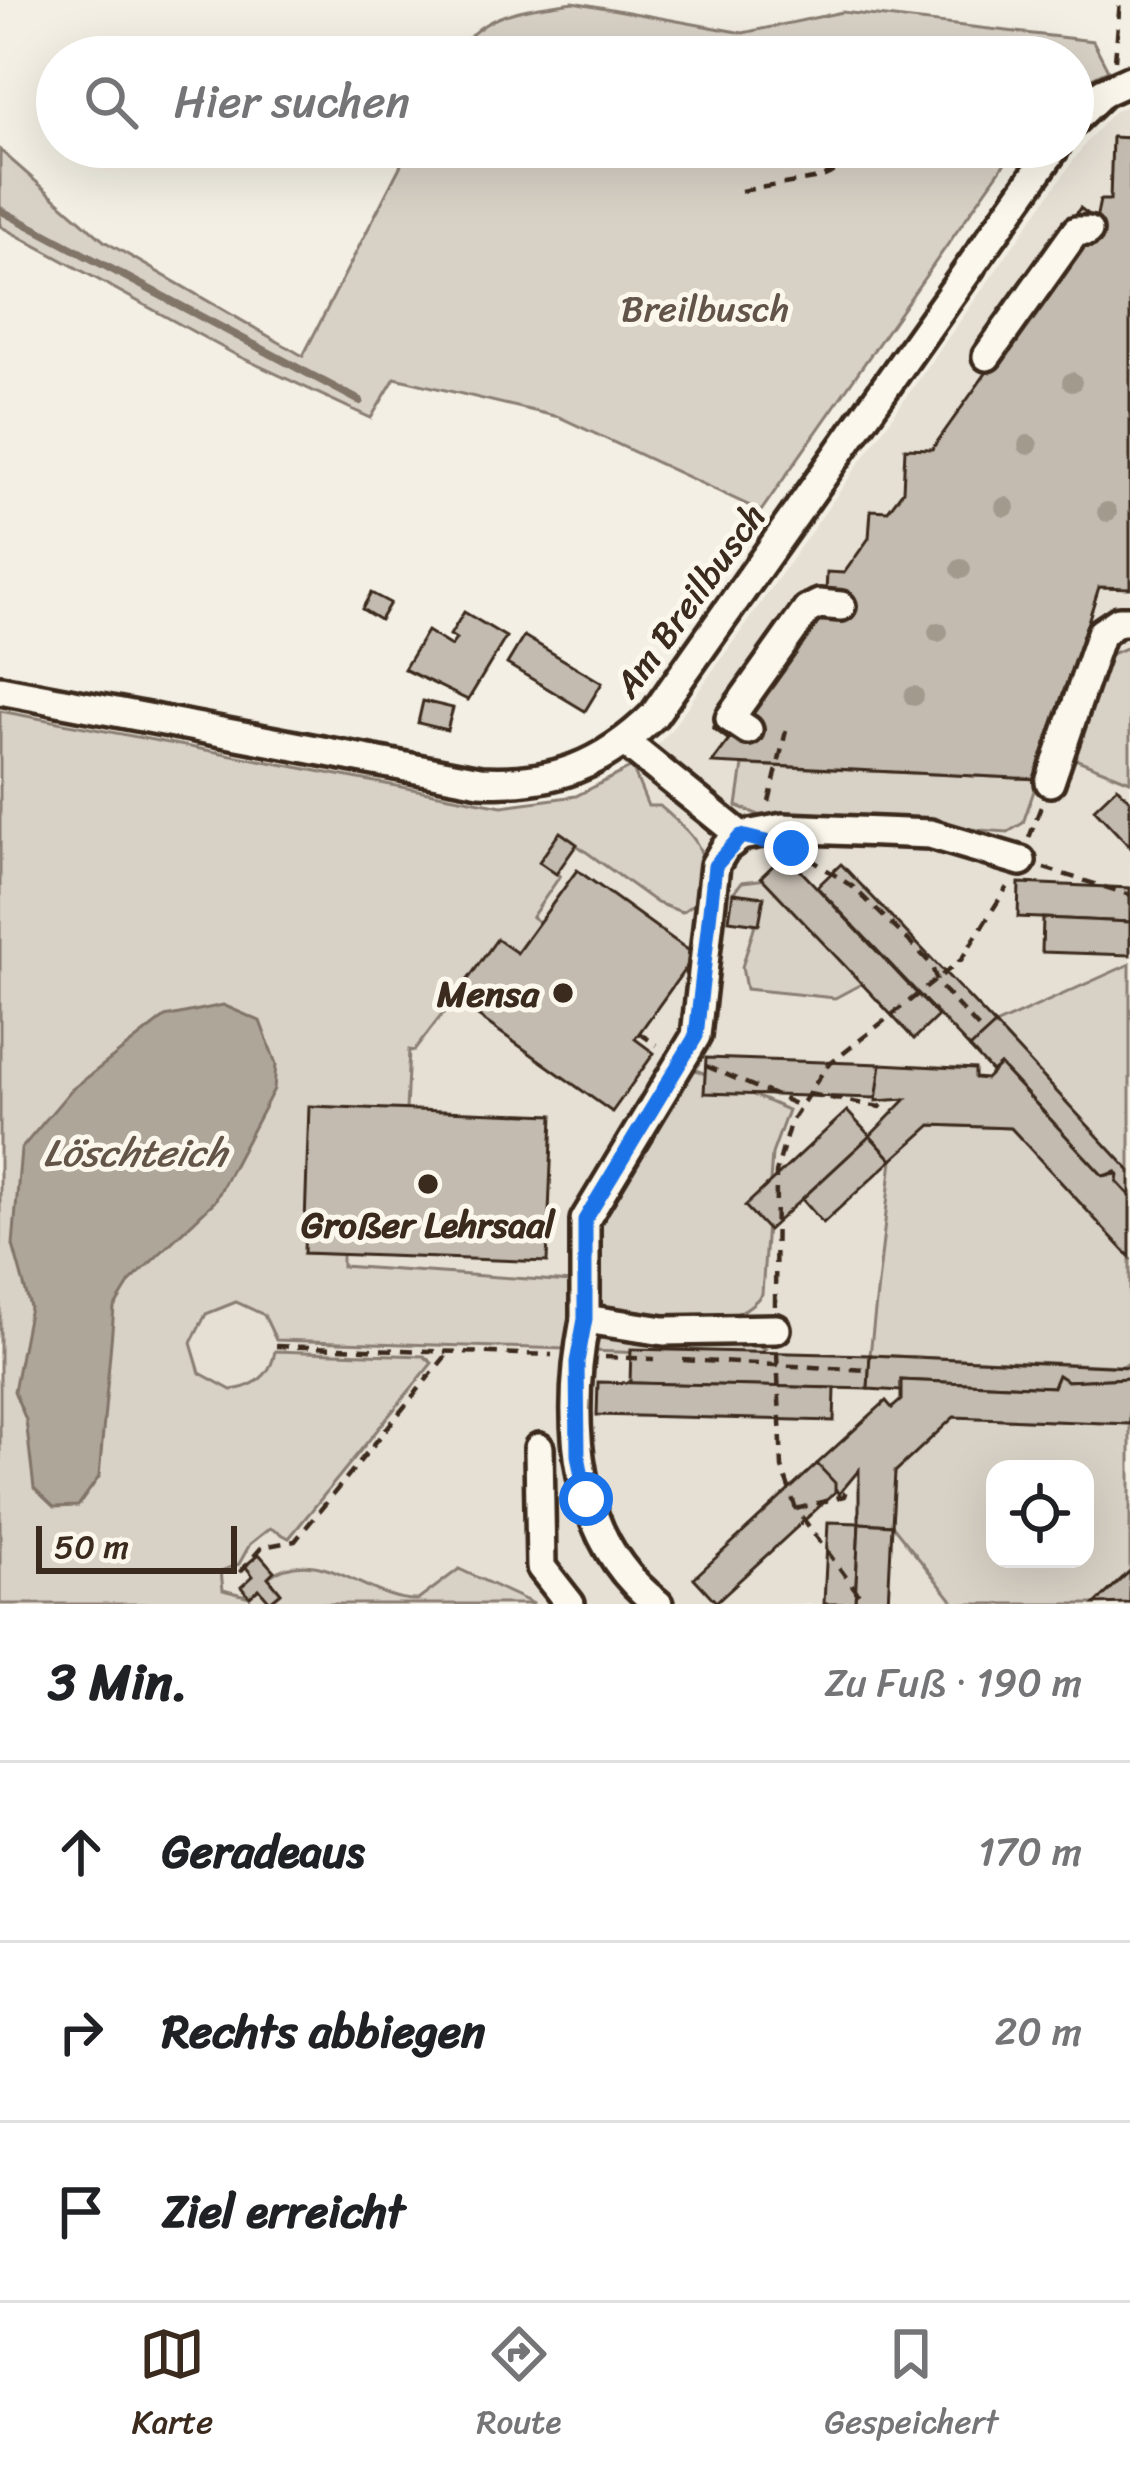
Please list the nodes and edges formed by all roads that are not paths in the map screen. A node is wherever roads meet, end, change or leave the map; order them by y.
1 (1125, 82) edge
2 (1094, 100) edge
3 (1039, 168) edge
4 (1088, 231) dead end
5 (987, 356) dead end
6 (842, 606) dead end
7 (1130, 621) edge
8 (0, 690) edge
9 (748, 730) dead end
10 (626, 743) junction
11 (1050, 782) road end
12 (751, 833) junction
13 (1021, 861) road end
14 (585, 1319) junction
15 (776, 1328) road end
16 (538, 1448) dead end
17 (570, 1604) edge
18 (658, 1604) edge

1 - 2 street
3 - 10 street, Am Breilbusch
4 - 5 street
6 - 9 street
7 - 11 street
8 - 10 street, Am Breilbusch
10 - 12 street
12 - 13 street
12 - 14 street
14 - 15 street
14 - 18 street
16 - 17 street

